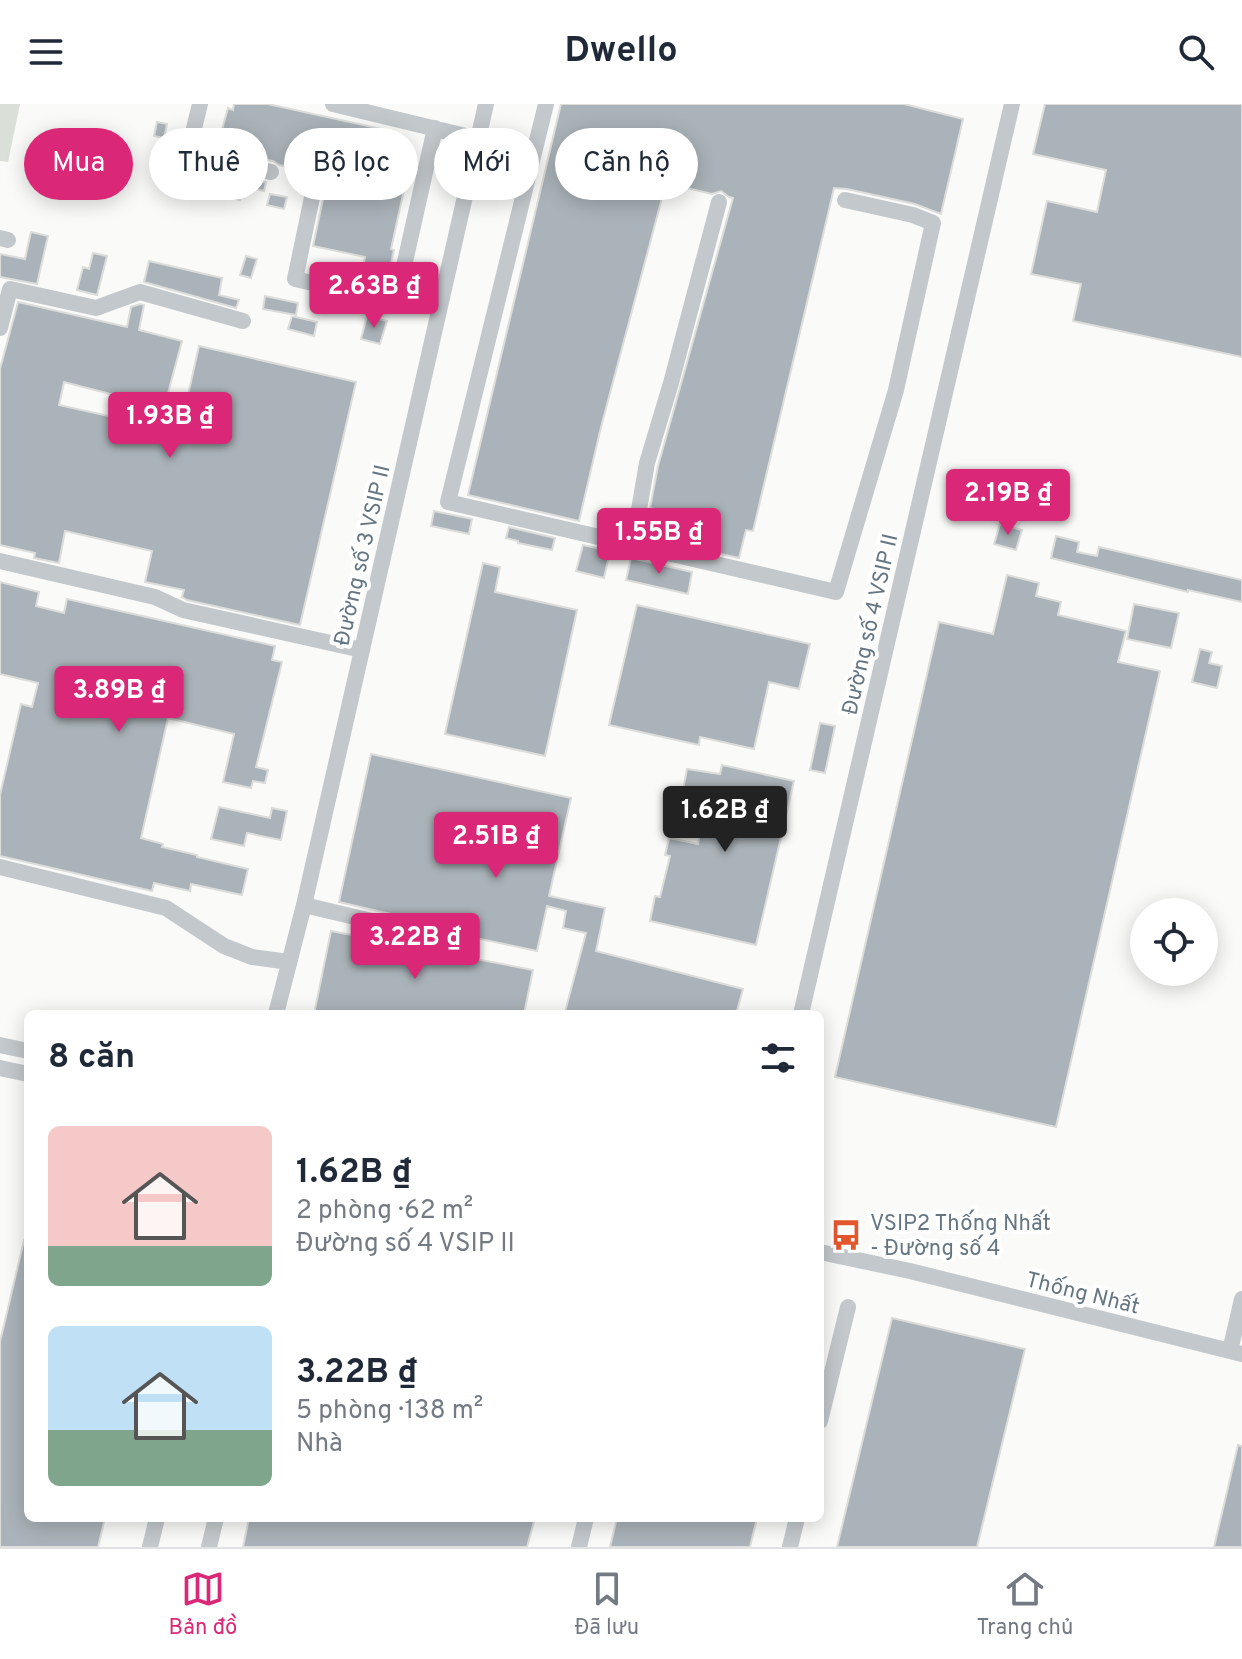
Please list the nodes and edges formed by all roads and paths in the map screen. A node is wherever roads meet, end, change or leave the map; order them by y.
1 (200, 104) edge
2 (333, 104) edge
3 (486, 104) edge
4 (546, 104) edge
5 (1012, 104) edge
6 (435, 128) edge
7 (481, 128) edge
8 (434, 132) edge
9 (271, 172) dead end
10 (311, 200) edge
11 (464, 200) edge
12 (845, 200) dead end
13 (719, 202) dead end
14 (243, 321) dead end
15 (0, 328) edge
16 (633, 545) junction
17 (0, 561) edge
18 (362, 650) junction
19 (0, 867) edge
20 (304, 905) junction
21 (448, 939) dead end
22 (289, 962) junction
23 (277, 1010) edge
24 (802, 1010) edge
25 (0, 1045) edge
26 (24, 1050) edge
27 (0, 1068) edge
28 (24, 1073) edge
29 (824, 1253) edge
30 (1242, 1299) edge
31 (848, 1307) dead end
32 (1236, 1352) edge
33 (824, 1405) edge
34 (156, 1522) edge
35 (215, 1522) edge
36 (585, 1522) edge
37 (796, 1522) edge
38 (150, 1547) edge
39 (209, 1547) edge
40 (579, 1547) edge
41 (790, 1547) edge

1 - 9 street
2 - 6 street
3 - 7 street, Đường số 3 VSIP II
4 - 16 street
5 - 24 street, Đường số 4 VSIP II
8 - 10 street
11 - 18 street, Đường số 3 VSIP II
12 - 16 street
13 - 16 street
14 - 15 street
17 - 18 street
18 - 20 street, Đường số 3 VSIP II
19 - 22 street
20 - 21 street
20 - 22 street, Đường số 3 VSIP II
22 - 23 street, Đường số 3 VSIP II
25 - 26 street
27 - 28 street
29 - 32 street, Thống Nhất
30 - 32 street
31 - 33 street
34 - 38 street
35 - 39 street
36 - 40 street
37 - 41 street

